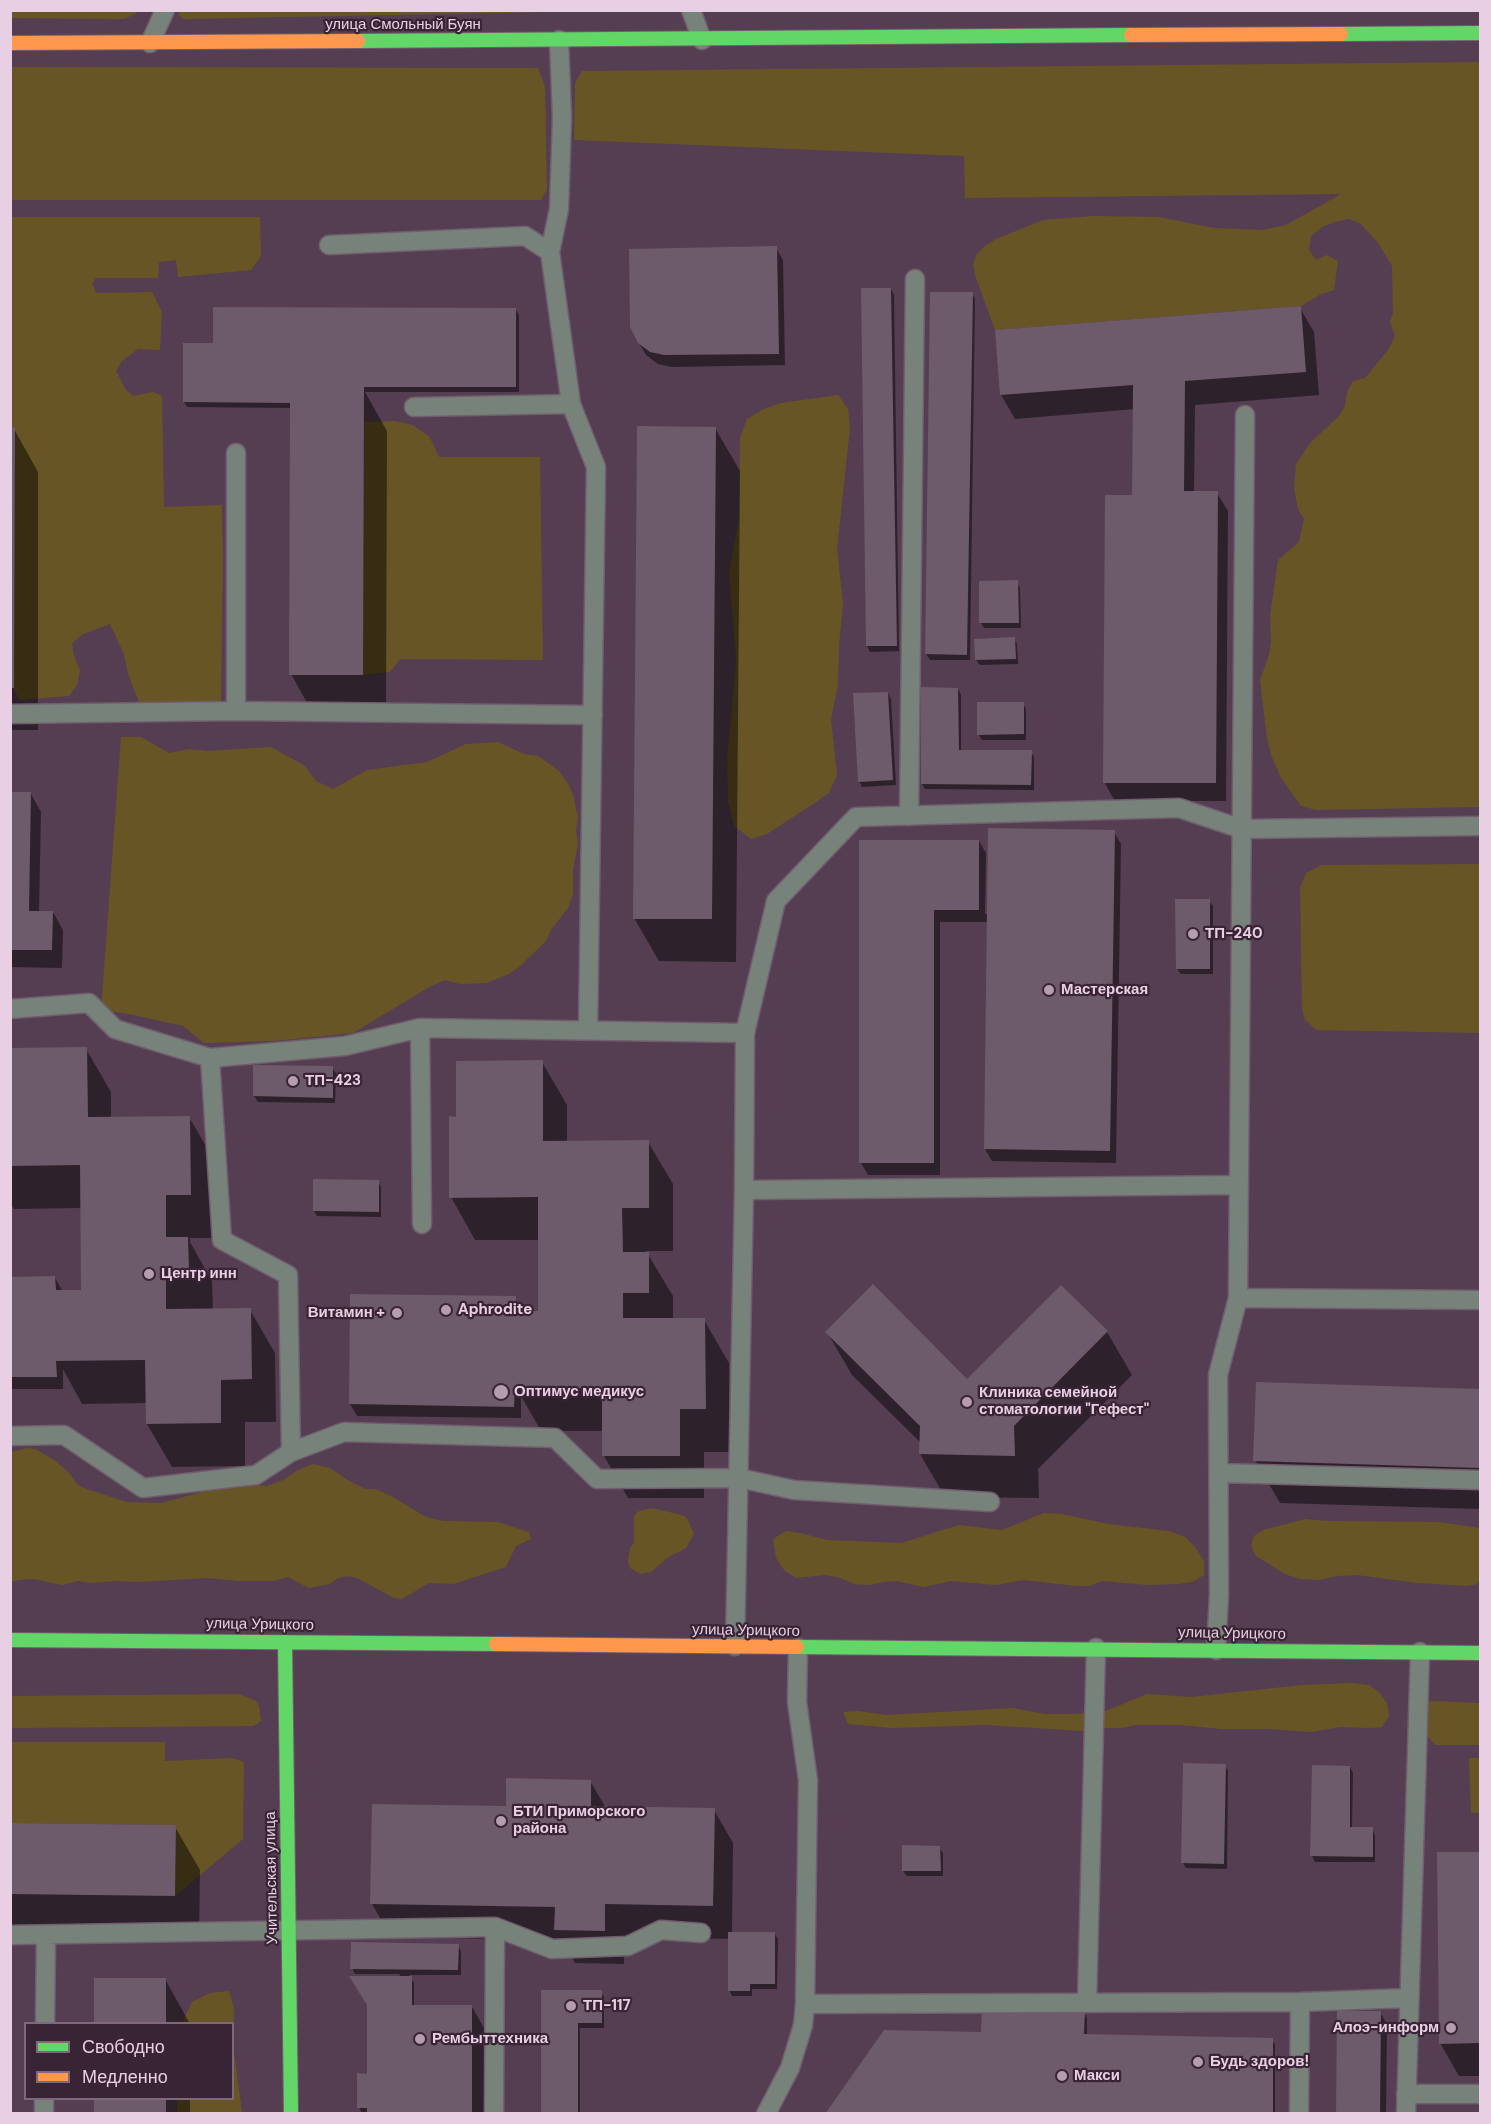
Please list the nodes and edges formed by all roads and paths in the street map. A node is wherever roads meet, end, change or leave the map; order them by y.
1 (165, 10) edge
2 (691, 10) edge
3 (1480, 33) edge
4 (702, 39) junction
5 (560, 40) junction
6 (10, 43) edge
7 (150, 43) junction
8 (329, 245) dead end
9 (550, 252) junction
10 (915, 279) dead end
11 (570, 404) junction
12 (414, 407) dead end
13 (1245, 415) dead end
14 (236, 453) dead end
15 (236, 711) junction
16 (10, 714) edge
17 (593, 715) junction
18 (909, 816) junction
19 (1480, 826) edge
20 (1242, 829) junction
21 (10, 1009) edge
22 (420, 1028) junction
23 (588, 1030) junction
24 (745, 1033) junction
25 (210, 1058) junction
26 (1239, 1185) junction
27 (744, 1190) junction
28 (422, 1224) dead end
29 (1238, 1298) junction
30 (1480, 1300) edge
31 (10, 1436) edge
32 (291, 1452) junction
33 (1219, 1473) junction
34 (738, 1478) junction
35 (1480, 1480) edge
36 (990, 1502) dead end
37 (10, 1640) edge
38 (285, 1642) junction
39 (735, 1646) junction
40 (798, 1648) junction
41 (1096, 1648) junction
42 (1216, 1650) junction
43 (1420, 1652) junction
44 (1480, 1653) edge
45 (495, 1928) junction
46 (289, 1930) junction
47 (701, 1933) dead end
48 (10, 1935) edge
49 (46, 1936) junction
50 (1409, 1998) junction
51 (1087, 2002) junction
52 (1300, 2002) junction
53 (805, 2004) junction
54 (45, 2022) edge
55 (1406, 2094) junction
56 (1480, 2094) edge
57 (291, 2114) edge
58 (494, 2114) edge
59 (766, 2114) edge
60 (1299, 2114) edge
61 (1406, 2114) edge

1 - 7 lane
2 - 4 lane
3 - 4 main road, улица Смольный Буян
4 - 5 main road, улица Смольный Буян
5 - 7 main road, улица Смольный Буян
5 - 9 lane
6 - 7 main road, улица Смольный Буян
8 - 9 lane
9 - 11 lane
10 - 18 lane
11 - 12 lane
11 - 17 lane
13 - 20 lane
14 - 15 lane
15 - 16 lane
15 - 17 lane
17 - 23 lane
18 - 20 lane
18 - 24 lane
19 - 20 lane
20 - 26 lane
21 - 25 lane
22 - 23 lane
22 - 25 lane
22 - 28 lane
23 - 24 lane
24 - 27 lane
25 - 32 lane
26 - 27 lane
26 - 29 lane
27 - 34 lane
29 - 30 lane
29 - 33 lane
31 - 32 lane
32 - 34 lane
33 - 35 lane
33 - 42 lane
34 - 36 lane
34 - 39 lane
37 - 38 main road, улица Урицкого
38 - 39 main road, улица Урицкого
38 - 46 main road, Учительская улица
39 - 40 main road, улица Урицкого
40 - 41 main road, улица Урицкого
40 - 53 lane
41 - 42 main road, улица Урицкого
41 - 51 lane
42 - 43 main road, улица Урицкого
43 - 44 main road, улица Урицкого
43 - 50 lane
45 - 46 lane
45 - 47 lane
45 - 58 lane
46 - 49 lane
46 - 57 main road, Учительская улица
48 - 49 lane
49 - 54 lane
50 - 52 lane
50 - 55 lane
51 - 52 lane
51 - 53 lane
52 - 60 lane
53 - 59 lane
55 - 56 lane
55 - 61 lane

